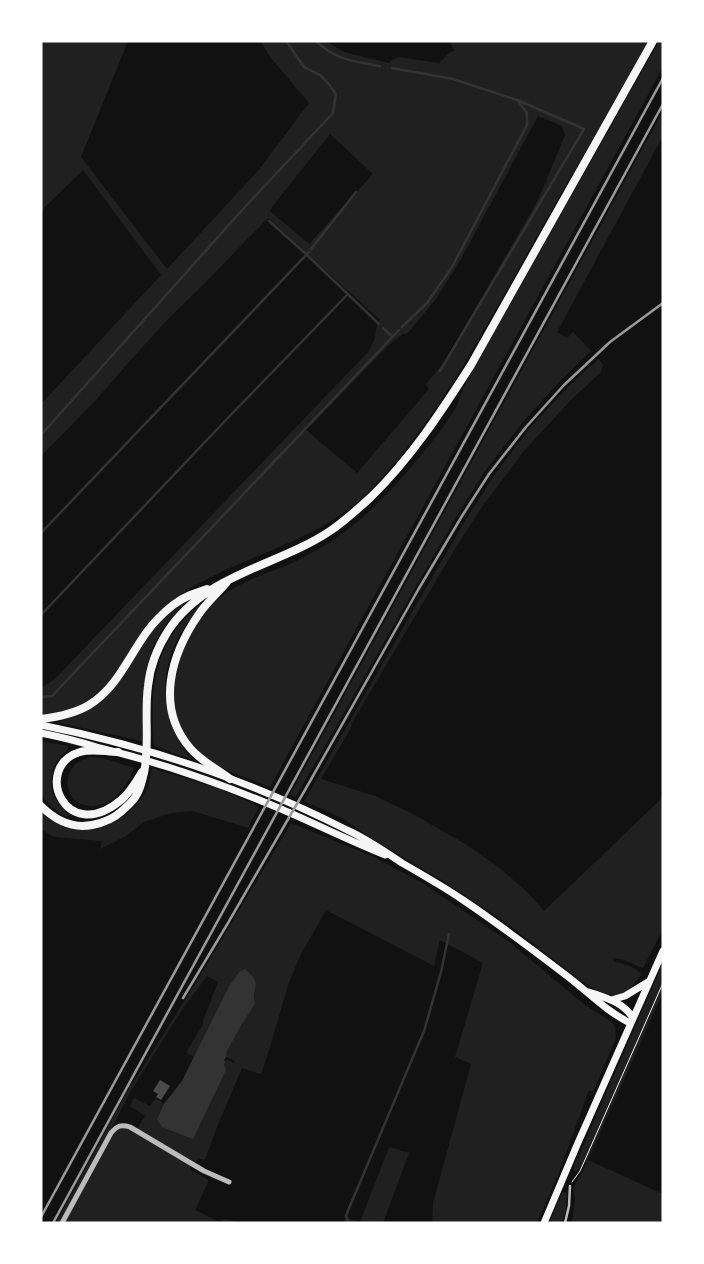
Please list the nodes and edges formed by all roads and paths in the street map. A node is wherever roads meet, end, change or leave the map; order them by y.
1 (653, 41) edge
2 (230, 579) junction
3 (216, 586) junction
4 (41, 719) edge
5 (41, 725) edge
6 (41, 734) edge
7 (118, 752) junction
8 (145, 769) junction
9 (230, 779) junction
10 (41, 806) edge
11 (401, 862) junction
12 (663, 951) edge
13 (649, 982) junction
14 (663, 983) edge
15 (586, 991) junction
16 (610, 1000) junction
17 (632, 1020) junction
18 (229, 1182) dead end
19 (570, 1186) joint
20 (62, 1223) edge
21 (544, 1223) edge
22 (565, 1223) edge

1 - 2 main road
2 - 3 main road
2 - 9 main road
3 - 4 main road
3 - 8 main road
5 - 9 main road
6 - 7 main road
7 - 8 main road
7 - 11 main road
8 - 10 main road
9 - 11 main road
11 - 15 main road
12 - 13 main road
13 - 16 main road
13 - 17 main road
14 - 19 path
15 - 16 main road
15 - 17 main road
16 - 17 main road
17 - 21 main road
18 - 20 street
19 - 22 lane

